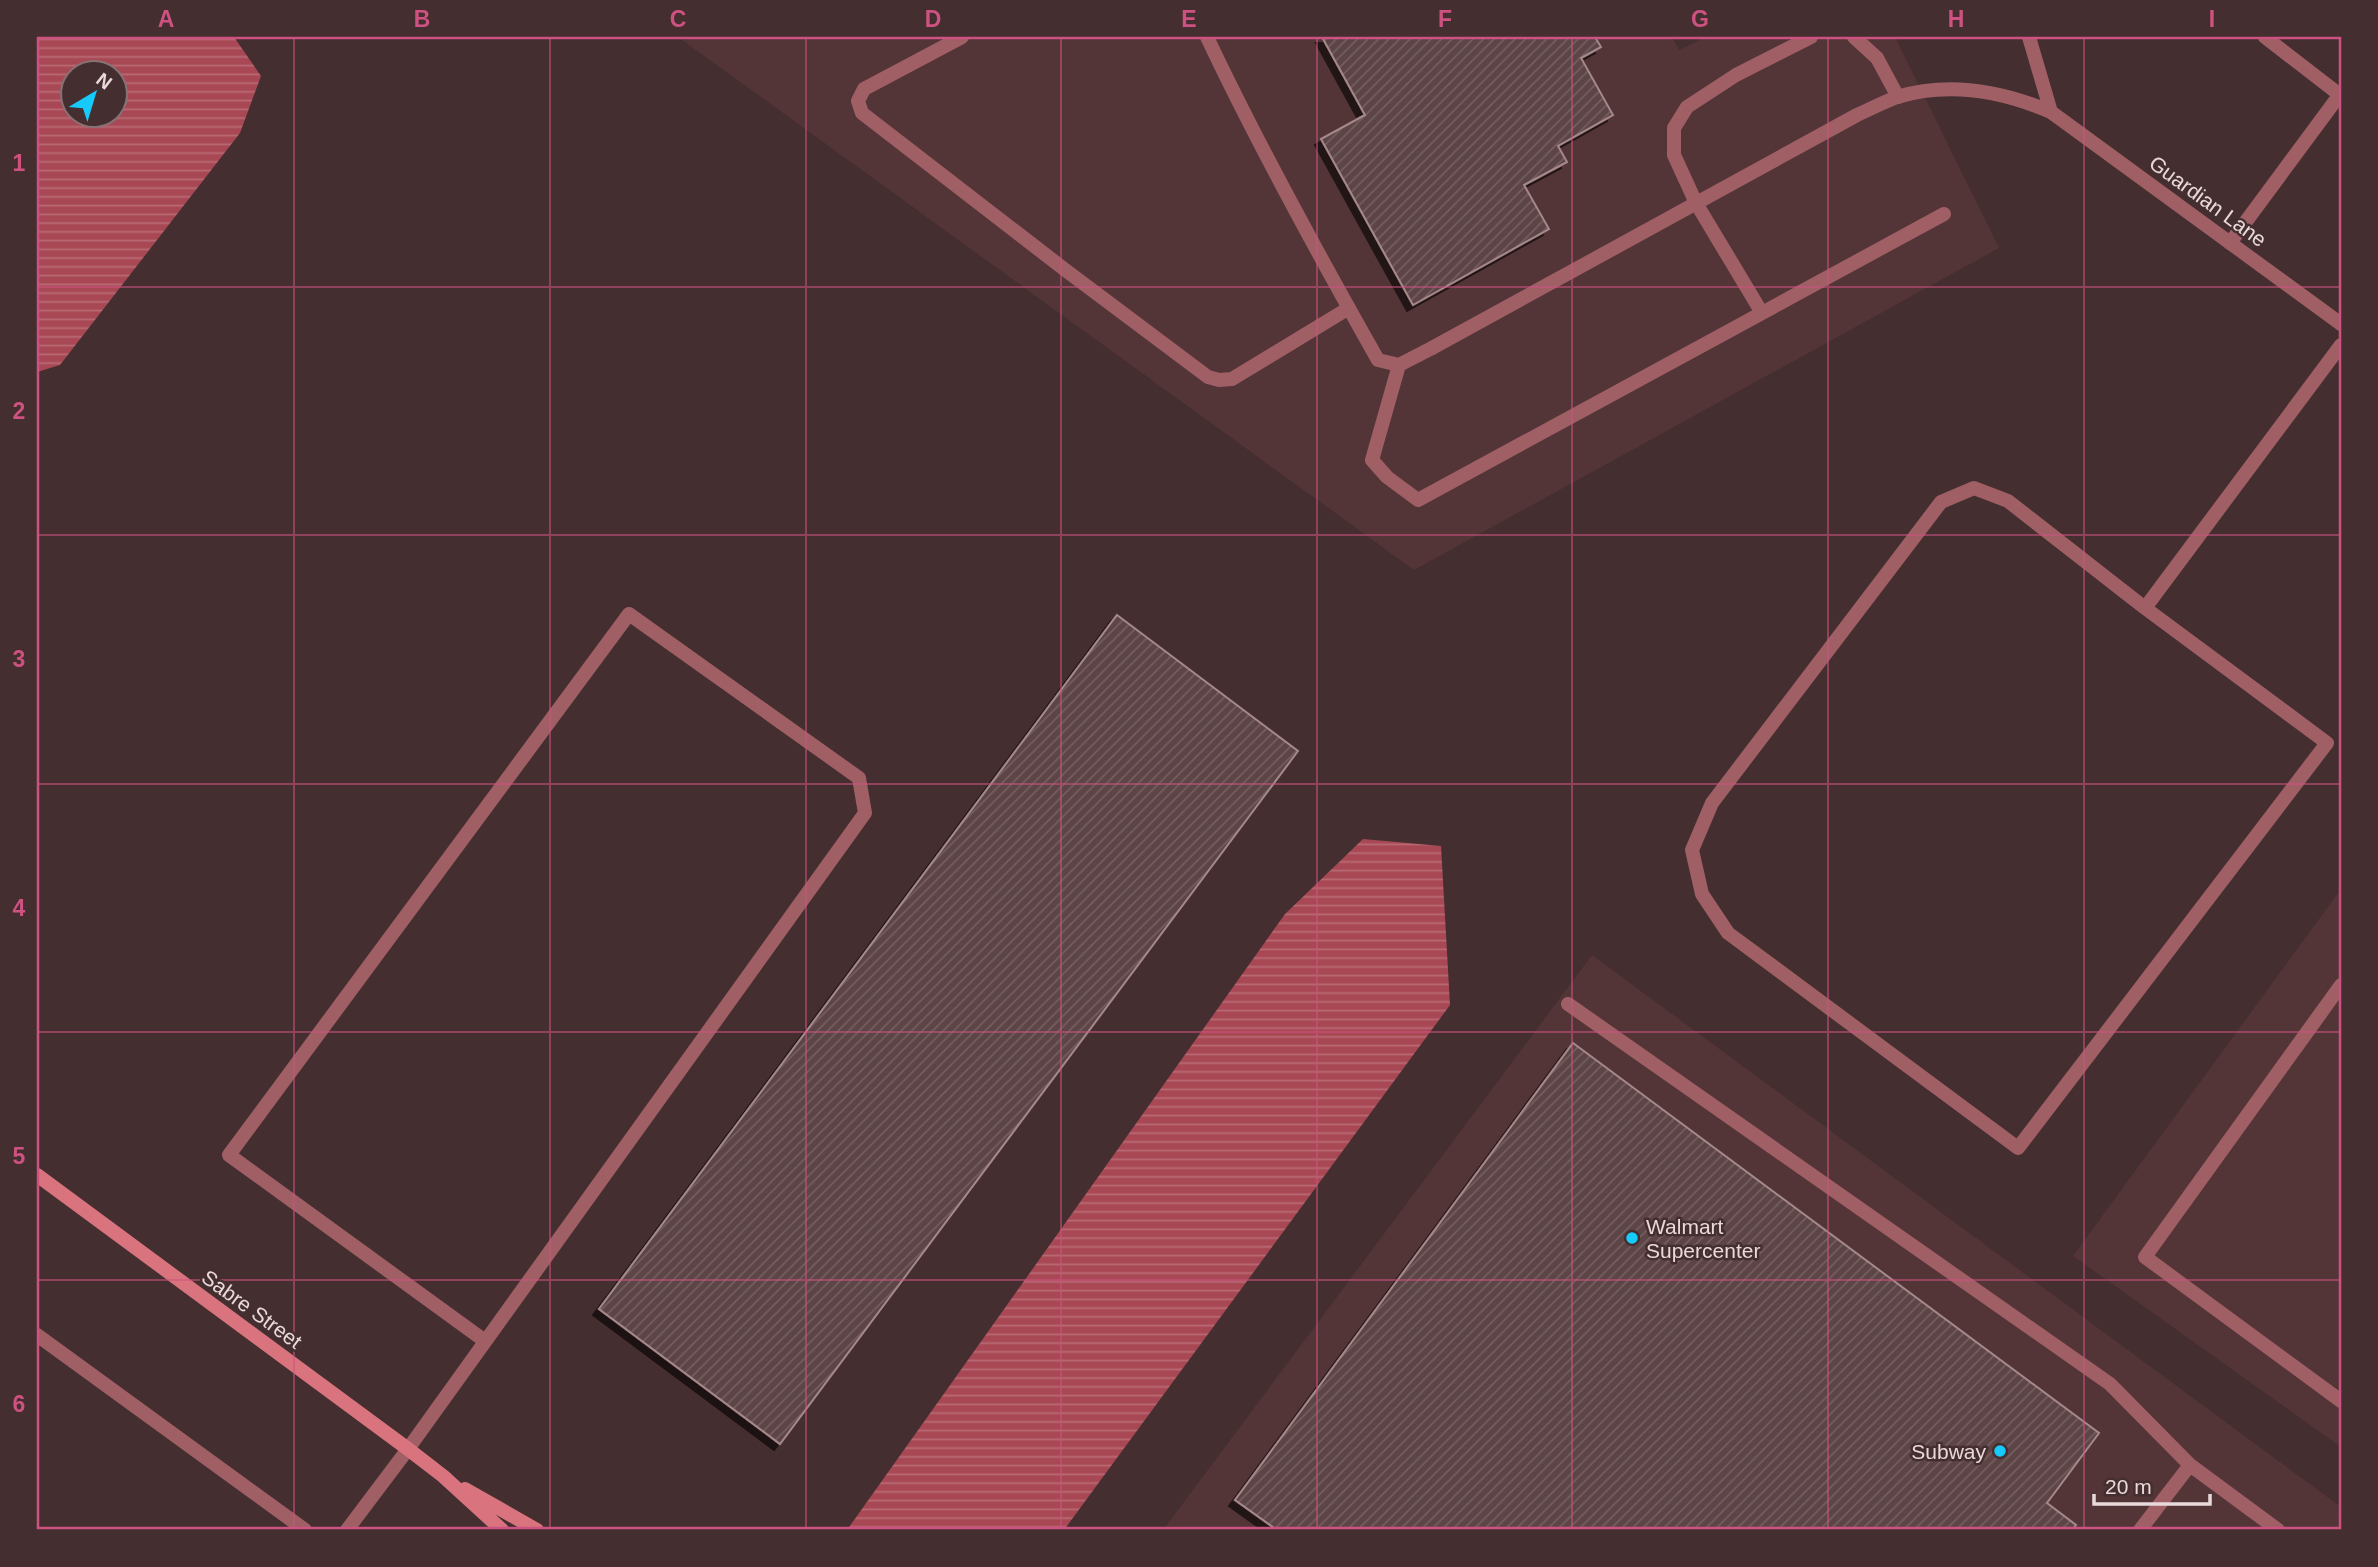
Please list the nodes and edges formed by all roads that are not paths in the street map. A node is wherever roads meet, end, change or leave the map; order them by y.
1 (962, 37) edge
2 (1207, 37) edge
3 (1811, 37) edge
4 (1854, 37) edge
5 (2029, 37) edge
6 (2265, 37) edge
7 (2341, 94) edge
8 (1898, 97) junction
9 (2051, 112) junction
10 (1696, 202) junction
11 (1944, 214) dead end
12 (2231, 243) junction
13 (1349, 308) junction
14 (1762, 313) junction
15 (2341, 324) edge
16 (2341, 345) edge
17 (1399, 365) junction
18 (2146, 608) junction
19 (2341, 985) edge
20 (1568, 1004) dead end
21 (37, 1175) edge
22 (37, 1335) edge
23 (485, 1341) junction
24 (2341, 1401) edge
25 (408, 1449) junction
26 (2190, 1465) junction
27 (443, 1476) junction
28 (305, 1530) edge
29 (347, 1530) edge
30 (502, 1530) edge
31 (537, 1530) edge
32 (2140, 1530) edge
33 (2278, 1530) edge

1 - 13 street
2 - 13 street
3 - 10 street
4 - 8 street
5 - 9 street
6 - 7 street
7 - 12 street
8 - 9 street, Guardian Lane
8 - 10 street, Guardian Lane
9 - 12 street, Guardian Lane
10 - 14 street
10 - 17 street, Guardian Lane
11 - 14 street
12 - 15 street, Guardian Lane
13 - 17 street
14 - 17 street
16 - 18 street
18 - 18 street
19 - 24 street
20 - 26 street
21 - 25 street, Sabre Street
22 - 28 street
23 - 23 street
23 - 25 street
25 - 27 street, Sabre Street
25 - 29 street
26 - 32 street
26 - 33 street
27 - 30 street, Sabre Street
27 - 31 street, Sabre Street

